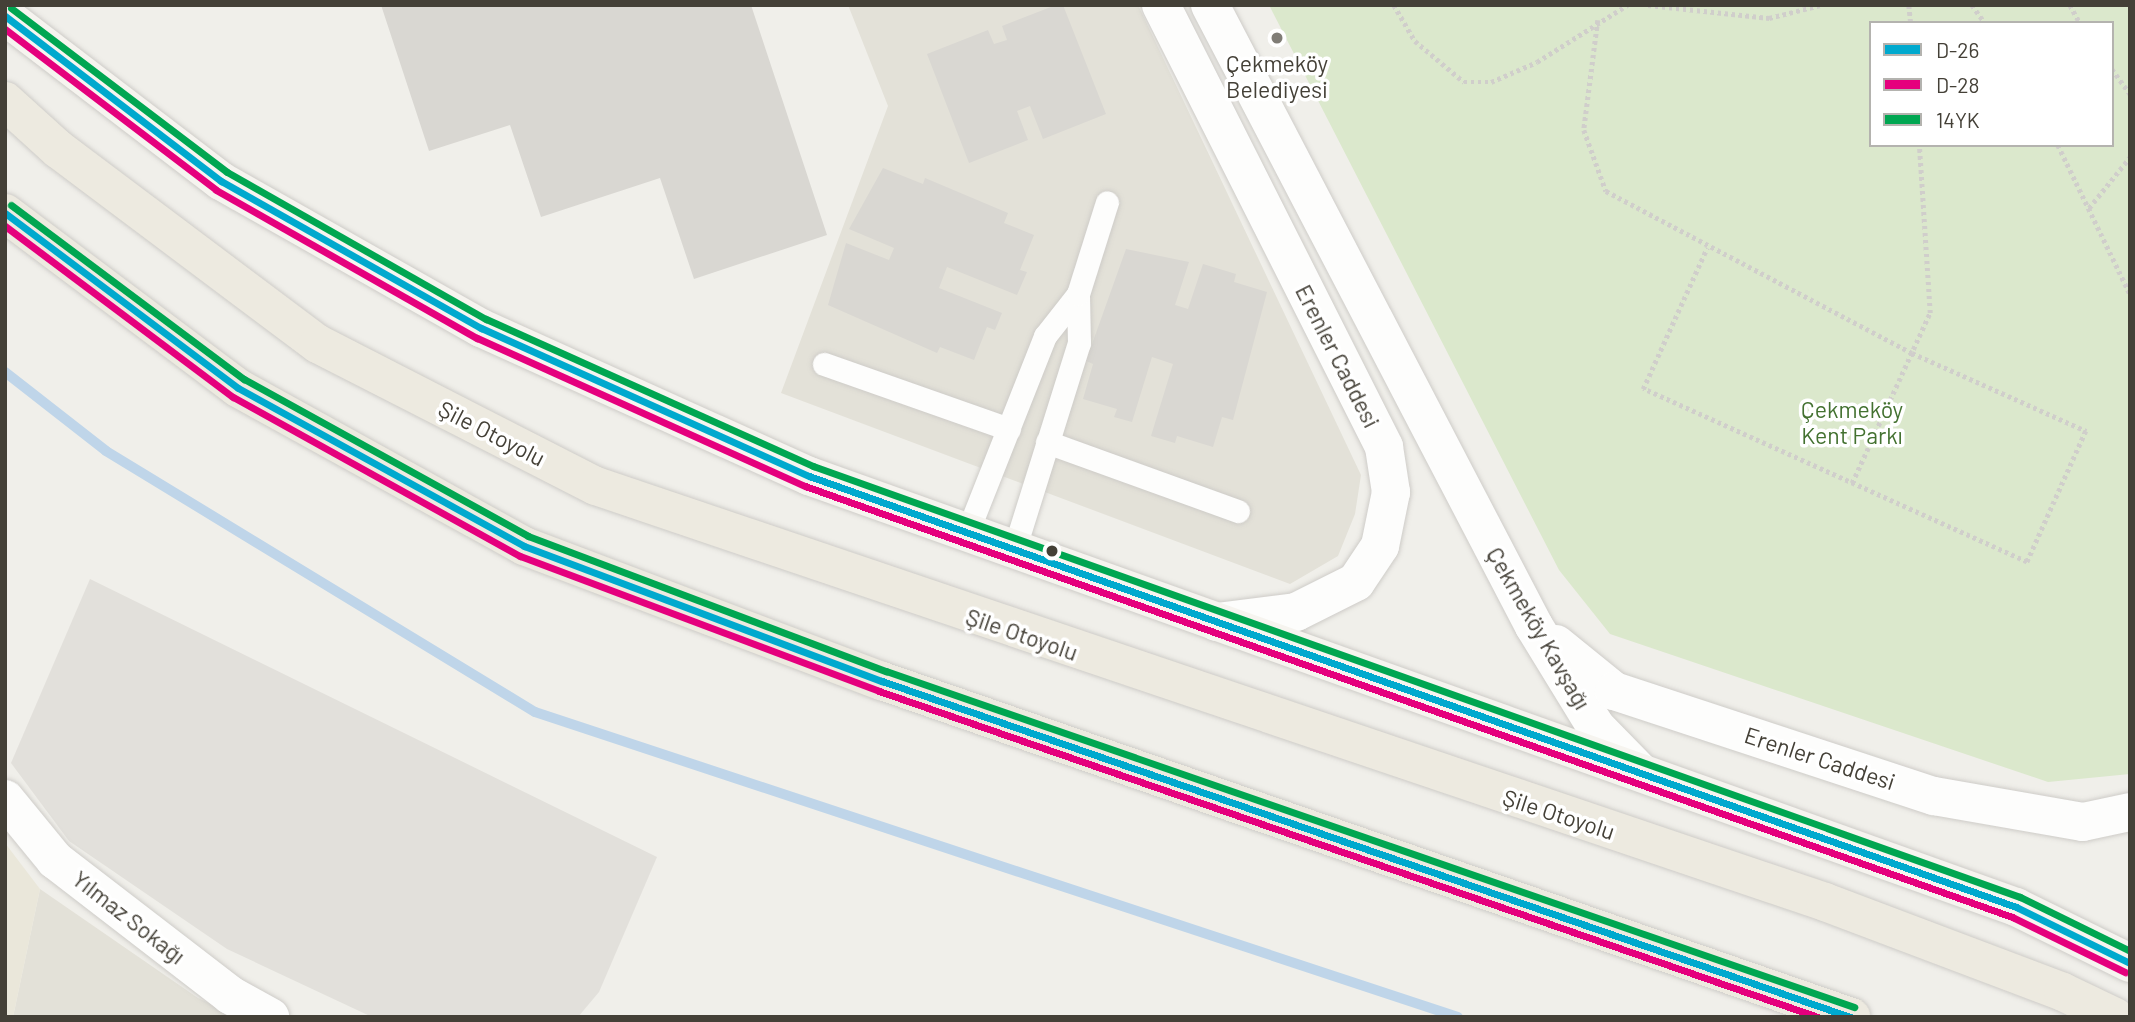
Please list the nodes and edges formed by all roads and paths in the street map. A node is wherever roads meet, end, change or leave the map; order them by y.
1 (1161, 5) edge
2 (1210, 5) edge
3 (1394, 5) edge
4 (1628, 5) edge
5 (1648, 5) edge
6 (1821, 5) edge
7 (1972, 5) edge
8 (2070, 5) edge
9 (5, 16) edge
10 (1598, 20) junction
11 (1984, 21) edge
12 (2079, 21) edge
13 (2114, 72) edge
14 (2130, 94) edge
15 (5, 102) edge
16 (1919, 147) edge
17 (2059, 147) edge
18 (2130, 157) edge
19 (1107, 202) dead end
20 (2089, 208) junction
21 (5, 213) edge
22 (1707, 248) junction
23 (1078, 293) junction
24 (2130, 294) edge
25 (1912, 353) junction
26 (824, 364) dead end
27 (1020, 401) junction
28 (1057, 413) junction
29 (1009, 429) junction
30 (1047, 442) junction
31 (1852, 483) junction
32 (1238, 511) dead end
33 (967, 533) junction
34 (1014, 550) junction
35 (1217, 622) junction
36 (1534, 626) junction
37 (1639, 771) junction
38 (5, 799) edge
39 (2130, 812) edge
40 (2130, 963) edge
41 (270, 1017) edge
42 (1851, 1017) edge
43 (2115, 1017) edge

1 - 35 street, Erenler Caddesi
2 - 36 street, Çekmeköy Kavşağı
3 - 10 path
4 - 10 path
5 - 6 path
7 - 11 path
8 - 12 path
9 - 33 main road
10 - 22 path
13 - 14 path
15 - 43 highway, Şile Otoyolu
16 - 25 path
17 - 20 path
18 - 20 path
19 - 23 lane
20 - 24 path
21 - 42 highway
22 - 25 path
22 - 31 path
23 - 27 lane
23 - 28 lane
25 - 31 path
25 - 31 path
26 - 29 lane
27 - 28 lane
27 - 29 lane
28 - 30 lane
29 - 33 lane
30 - 32 lane
30 - 34 lane
33 - 34 main road
34 - 35 main road
35 - 37 main road
36 - 37 street, Çekmeköy Kavşağı
36 - 39 street, Erenler Caddesi
37 - 40 main road, Çekmeköy Kavşağı
38 - 41 street, Yılmaz Sokağı

